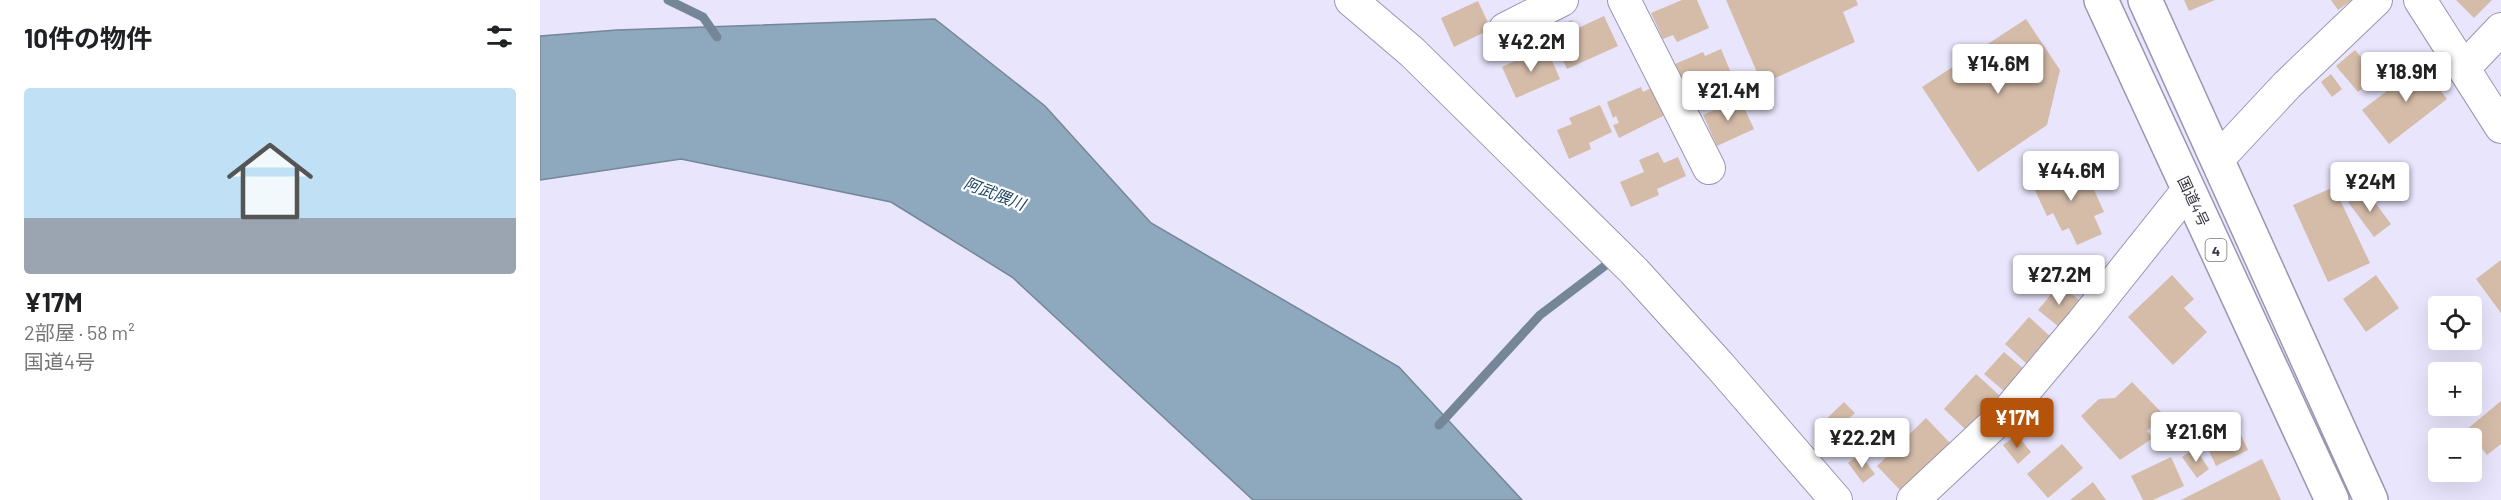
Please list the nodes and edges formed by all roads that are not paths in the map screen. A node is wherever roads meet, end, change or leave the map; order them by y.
1 (1351, 0) edge
2 (1562, 0) edge
3 (1624, 0) edge
4 (2101, 0) edge
5 (2145, 0) edge
6 (2376, 0) edge
7 (2420, 0) edge
8 (1505, 29) dead end
9 (2501, 29) edge
10 (2464, 68) junction
11 (2501, 127) edge
12 (2218, 159) junction
13 (1708, 168) dead end
14 (2188, 190) junction
15 (1836, 500) edge
16 (1912, 500) edge
17 (2332, 500) edge
18 (2371, 500) edge

1 - 15 street
2 - 8 street
3 - 13 street
4 - 14 highway, 国道4号 / 4
5 - 12 highway
6 - 12 street
7 - 10 street
9 - 10 street
10 - 11 street
12 - 18 highway
14 - 16 street
14 - 17 highway, 国道4号 / 4

